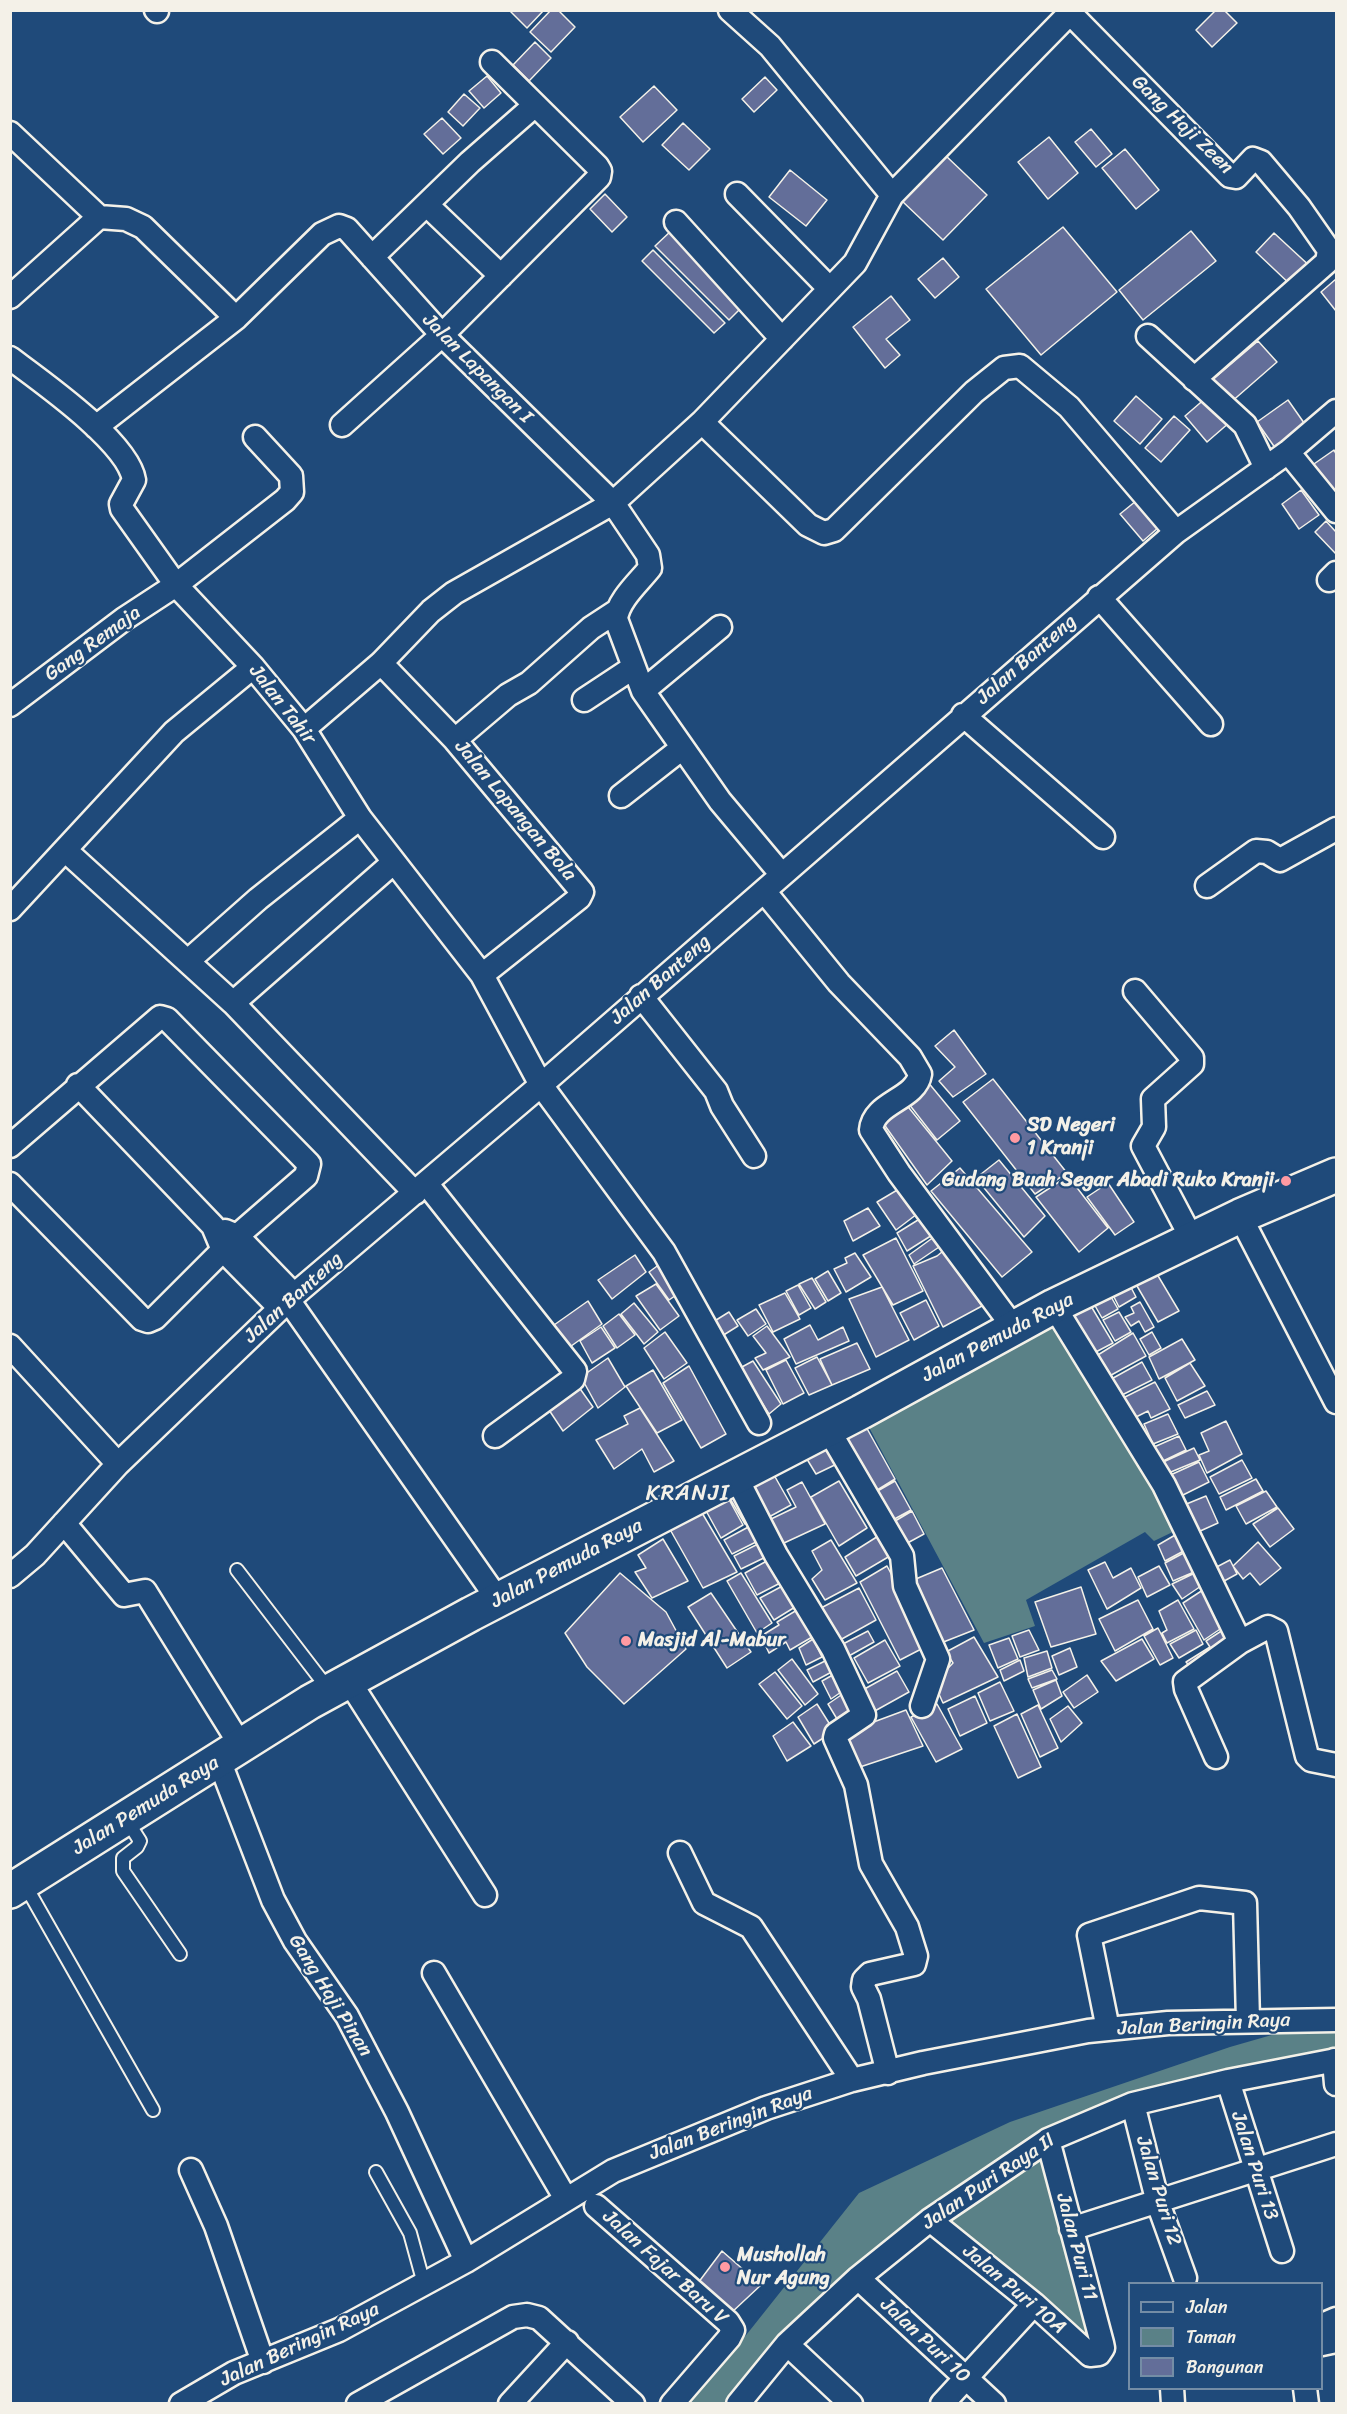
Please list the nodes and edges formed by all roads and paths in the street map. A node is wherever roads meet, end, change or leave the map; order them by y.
1 (730, 10) edge
2 (1070, 12) edge
3 (492, 62) dead end
4 (534, 106) junction
5 (10, 133) edge
6 (737, 194) dead end
7 (892, 195) junction
8 (427, 205) junction
9 (99, 217) junction
10 (676, 222) dead end
11 (372, 257) junction
12 (501, 276) junction
13 (829, 288) junction
14 (10, 297) edge
15 (236, 318) junction
16 (442, 335) junction
17 (1148, 336) dead end
18 (782, 339) junction
19 (10, 358) edge
20 (1194, 379) junction
21 (1336, 411) edge
22 (702, 422) junction
23 (342, 425) dead end
24 (96, 428) junction
25 (255, 437) dead end
26 (1288, 452) junction
27 (1266, 468) junction
28 (613, 503) junction
29 (1336, 511) edge
30 (1176, 532) junction
31 (176, 585) junction
32 (1099, 597) junction
33 (617, 611) junction
34 (720, 627) dead end
35 (381, 663) junction
36 (253, 667) junction
37 (634, 667) junction
38 (643, 691) junction
39 (584, 700) dead end
40 (10, 705) edge
41 (963, 715) junction
42 (1210, 724) dead end
43 (304, 729) junction
44 (455, 740) junction
45 (681, 749) junction
46 (621, 796) dead end
47 (360, 818) junction
48 (1336, 830) edge
49 (1103, 837) dead end
50 (65, 850) junction
51 (394, 862) junction
52 (782, 875) junction
53 (1207, 886) dead end
54 (764, 891) junction
55 (10, 909) edge
56 (188, 961) junction
57 (482, 975) junction
58 (1135, 991) dead end
59 (641, 996) junction
60 (233, 1003) junction
61 (542, 1085) junction
62 (78, 1086) junction
63 (10, 1146) edge
64 (754, 1156) dead end
65 (1336, 1175) edge
66 (10, 1184) edge
67 (421, 1188) junction
68 (1240, 1216) junction
69 (1192, 1239) junction
70 (230, 1243) junction
71 (288, 1301) junction
72 (1054, 1306) junction
73 (1014, 1328) junction
74 (10, 1346) edge
75 (1336, 1402) edge
76 (759, 1423) dead end
77 (828, 1429) junction
78 (495, 1436) dead end
79 (118, 1464) junction
80 (735, 1476) junction
81 (64, 1523) junction
82 (237, 1570) dead end
83 (10, 1576) edge
84 (499, 1601) junction
85 (1240, 1642) junction
86 (339, 1686) junction
87 (922, 1706) dead end
88 (230, 1753) junction
89 (1216, 1757) dead end
90 (1336, 1765) edge
91 (125, 1818) junction
92 (680, 1853) dead end
93 (17, 1887) edge
94 (485, 1895) dead end
95 (180, 1954) dead end
96 (434, 1973) dead end
97 (1336, 2020) edge
98 (1248, 2021) junction
99 (1108, 2029) junction
100 (1335, 2060) edge
101 (888, 2073) junction
102 (852, 2080) junction
103 (1228, 2081) junction
104 (1336, 2084) edge
105 (1133, 2104) junction
106 (153, 2110) dead end
107 (1048, 2140) junction
108 (1336, 2144) edge
109 (191, 2170) dead end
110 (1255, 2171) junction
111 (376, 2172) dead end
112 (566, 2199) junction
113 (1158, 2203) junction
114 (597, 2206) dead end
115 (930, 2220) junction
116 (1071, 2229) junction
117 (1282, 2251) dead end
118 (466, 2261) junction
119 (858, 2278) junction
120 (1185, 2278) dead end
121 (424, 2284) junction
122 (1034, 2304) junction
123 (567, 2342) junction
124 (787, 2344) junction
125 (1099, 2354) joint
126 (263, 2362) junction
127 (965, 2379) junction
128 (182, 2403) edge
129 (358, 2403) edge
130 (510, 2403) edge
131 (633, 2403) edge
132 (672, 2403) edge
133 (738, 2403) edge
134 (851, 2403) edge
135 (942, 2403) edge
136 (994, 2403) edge

1 - 7 street
2 - 7 street
2 - 20 street, Gang Haji Zeen
3 - 4 street
4 - 8 street
4 - 12 street
5 - 9 street
6 - 13 street
7 - 13 street
8 - 11 street
8 - 12 street
9 - 14 street
9 - 15 street
10 - 18 street
11 - 15 street, Jalan Lapangan I
11 - 16 street, Jalan Lapangan I
12 - 16 street
13 - 18 street
15 - 24 street
16 - 23 street
16 - 28 street, Jalan Lapangan I
17 - 20 street
18 - 22 street
19 - 24 street, Jalan Tahir
20 - 27 street
21 - 26 street, Jalan Banteng
22 - 28 street
22 - 30 street
24 - 31 street, Jalan Tahir
25 - 31 street, Gang Remaja
26 - 27 street, Jalan Banteng
26 - 29 street
27 - 30 street, Jalan Banteng
28 - 33 street, Jalan Lapangan I
28 - 35 street
30 - 32 street, Jalan Banteng
31 - 36 street, Jalan Tahir
31 - 40 street, Gang Remaja
32 - 41 street, Jalan Banteng
32 - 42 street
33 - 37 street
33 - 44 street
34 - 38 street
35 - 43 street
35 - 44 street, Jalan Lapangan Bola
36 - 43 street, Jalan Tahir
36 - 50 street
37 - 38 street
37 - 39 street
38 - 45 street
41 - 49 street
41 - 52 street, Jalan Banteng
43 - 47 street, Jalan Tahir
44 - 57 street, Jalan Lapangan Bola
45 - 46 street
45 - 52 street
47 - 51 street, Jalan Tahir
47 - 56 street
48 - 53 street
50 - 55 street
50 - 56 street
51 - 57 street, Jalan Tahir
51 - 60 street
52 - 54 street, Jalan Banteng
54 - 59 street, Jalan Banteng
54 - 73 street
56 - 60 street
57 - 61 street, Jalan Tahir
58 - 69 street
59 - 61 street, Jalan Banteng
59 - 64 street
60 - 67 street
61 - 67 street, Jalan Banteng
61 - 76 street, Jalan Tahir
62 - 63 street
62 - 70 street
62 - 70 street
65 - 68 main road, Jalan Pemuda Raya
66 - 70 street
67 - 71 street, Jalan Banteng
67 - 78 street
68 - 69 main road, Jalan Pemuda Raya
68 - 75 street
69 - 72 main road, Jalan Pemuda Raya
70 - 71 street
71 - 79 street, Jalan Banteng
71 - 84 street
72 - 73 main road, Jalan Pemuda Raya
72 - 85 street
73 - 77 main road, Jalan Pemuda Raya
74 - 79 street
77 - 80 main road, Jalan Pemuda Raya
77 - 87 street
79 - 81 street, Jalan Banteng
80 - 84 main road, Jalan Pemuda Raya
80 - 101 street
81 - 83 street, Jalan Banteng
81 - 88 street, Gang Haji Pinan
82 - 86 lane
84 - 86 main road, Jalan Pemuda Raya
85 - 89 street
85 - 90 street
86 - 88 main road, Jalan Pemuda Raya
86 - 94 street
88 - 91 main road, Jalan Pemuda Raya
88 - 118 street, Gang Haji Pinan
91 - 93 main road, Jalan Pemuda Raya
91 - 95 lane
92 - 102 street
93 - 106 lane
96 - 112 street
97 - 98 street, Jalan Beringin Raya
98 - 99 street, Jalan Beringin Raya
98 - 99 street
99 - 101 street, Jalan Beringin Raya
100 - 103 street, Jalan Puri Raya II
100 - 104 street
101 - 102 street, Jalan Beringin Raya
102 - 112 street, Jalan Beringin Raya
103 - 105 street, Jalan Puri Raya II
103 - 110 street, Jalan Puri 13
105 - 107 street, Jalan Puri Raya II
105 - 113 street, Jalan Puri 12
107 - 115 street, Jalan Puri Raya II
107 - 116 street, Jalan Puri 11
108 - 110 street
109 - 126 street
110 - 113 street
110 - 117 street, Jalan Puri 13
111 - 121 lane
112 - 118 street, Jalan Beringin Raya
113 - 116 street
113 - 120 street, Jalan Puri 12
114 - 132 street, Jalan Fajar Baru V
115 - 119 street, Jalan Puri Raya II
115 - 122 street, Jalan Puri 10A
116 - 125 street, Jalan Puri 11
118 - 121 street, Jalan Beringin Raya
119 - 124 street, Jalan Puri Raya II
119 - 127 street, Jalan Puri 10
121 - 126 street, Jalan Beringin Raya
122 - 125 street, Jalan Puri 10A
122 - 127 street
123 - 129 street
123 - 130 street
123 - 131 street
124 - 133 street, Jalan Puri Raya II
124 - 134 street
126 - 128 street, Jalan Beringin Raya
127 - 135 street
127 - 136 street, Jalan Puri 10

